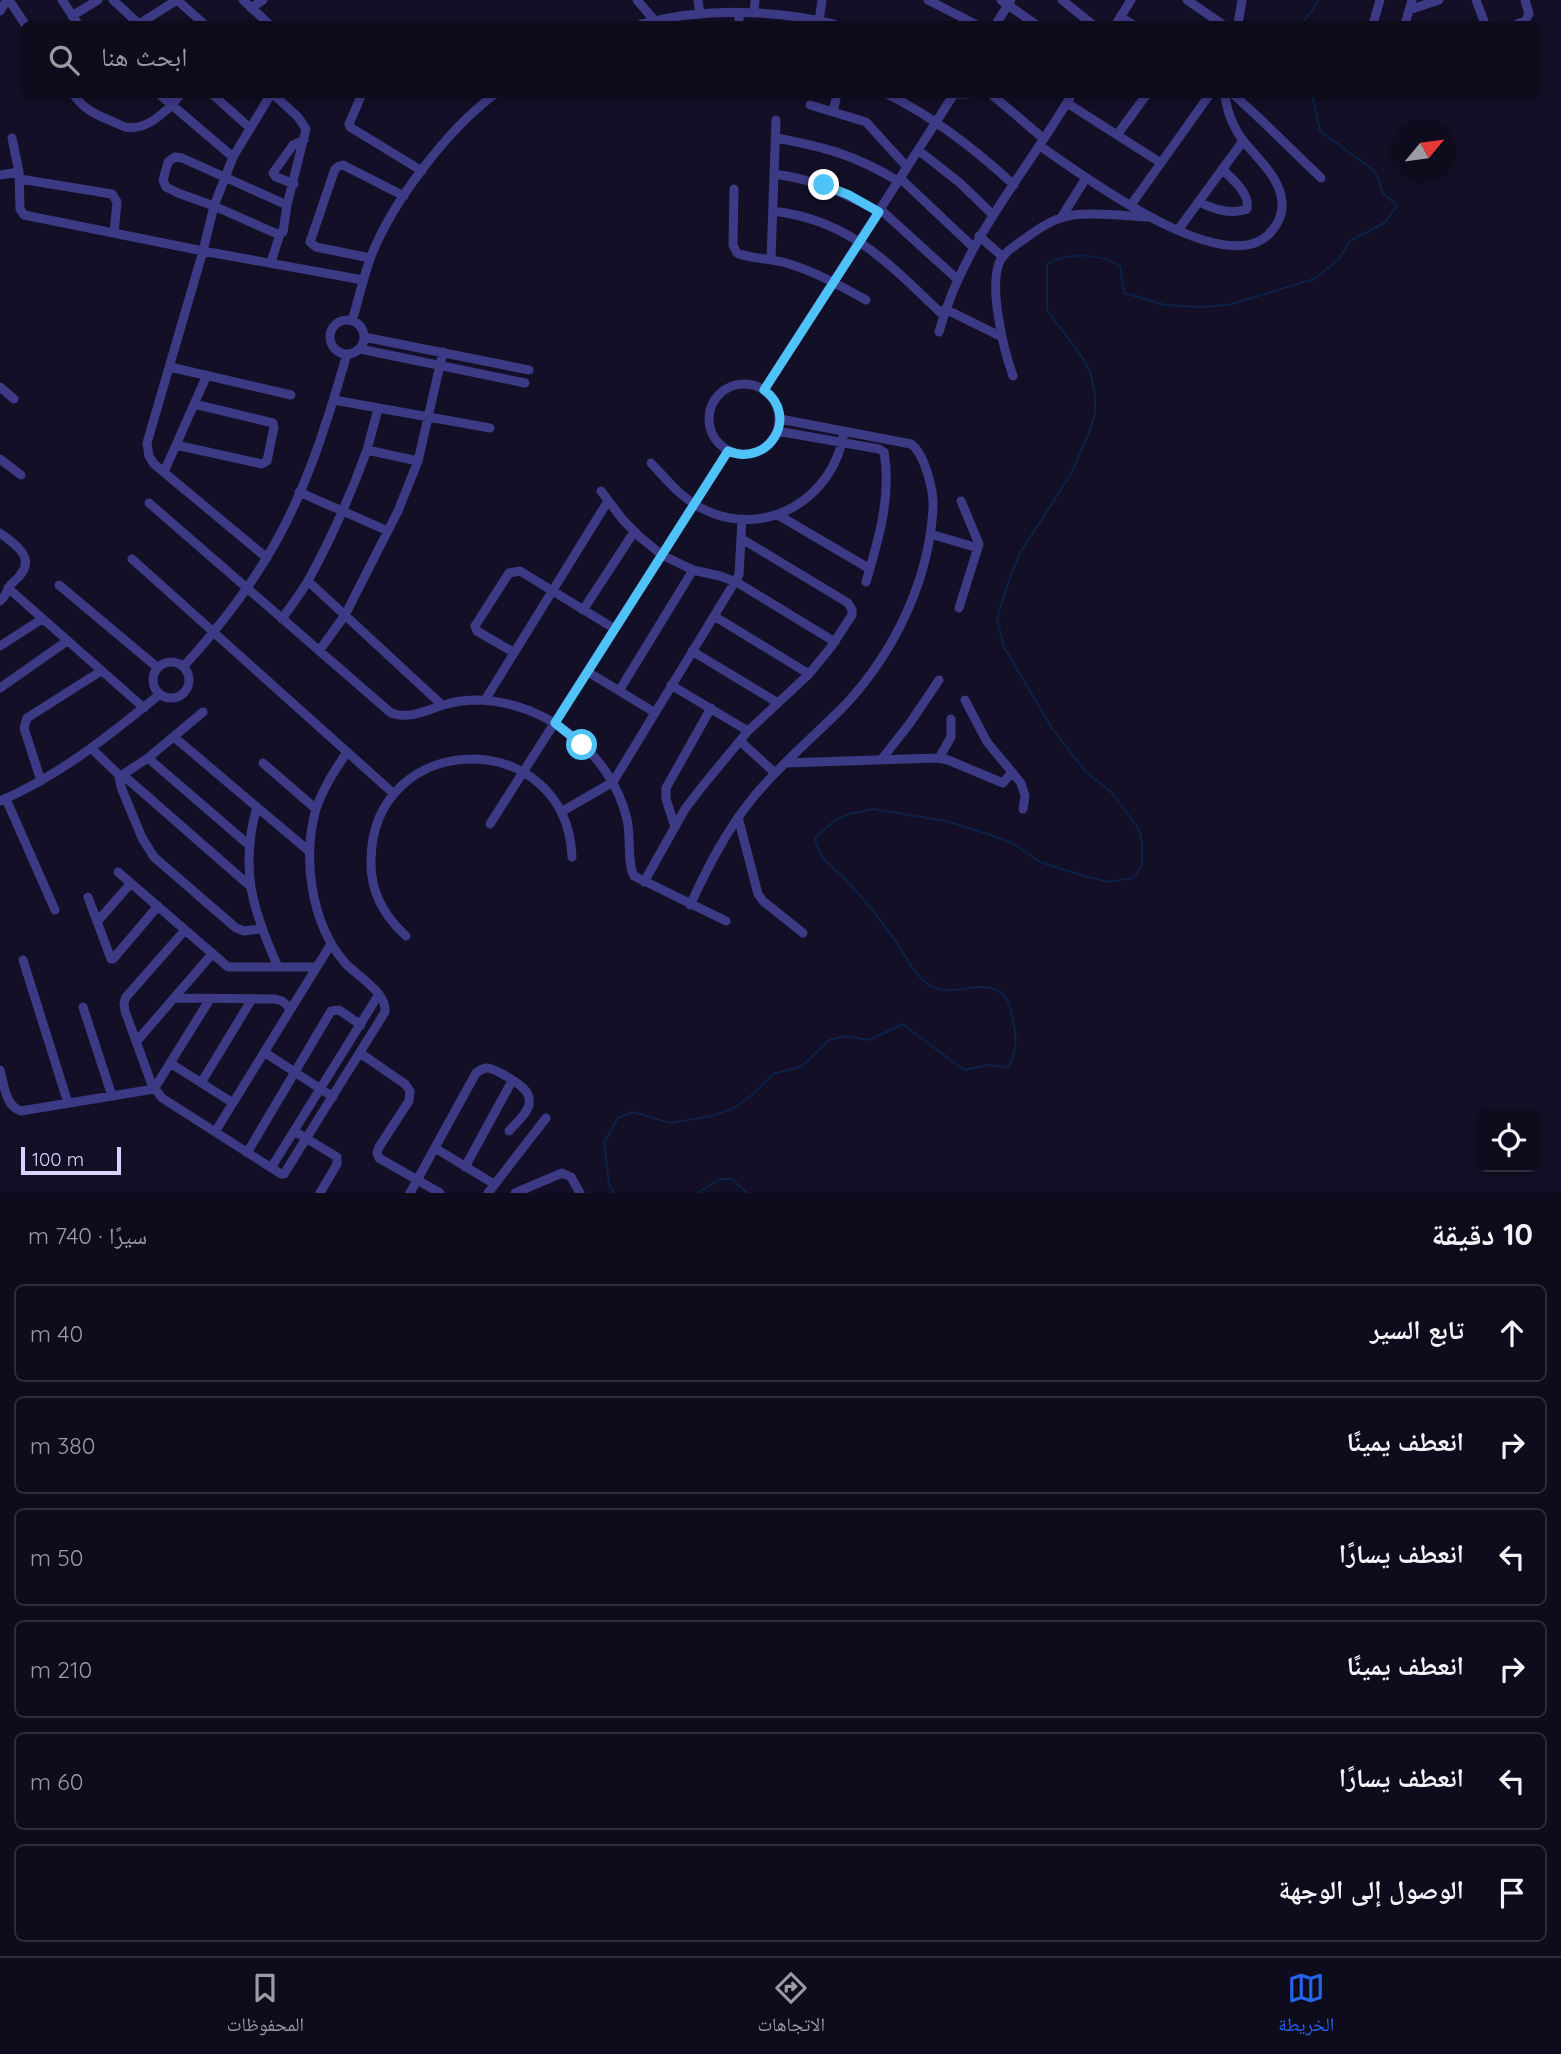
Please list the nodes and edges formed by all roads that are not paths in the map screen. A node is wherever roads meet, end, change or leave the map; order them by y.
1 (8, 0) edge
2 (62, 0) edge
3 (98, 0) edge
4 (113, 0) edge
5 (177, 0) edge
6 (243, 0) edge
7 (263, 0) edge
8 (637, 0) edge
9 (698, 0) edge
10 (755, 0) edge
11 (822, 0) edge
12 (928, 0) edge
13 (1062, 0) edge
14 (1130, 0) edge
15 (1187, 0) edge
16 (1242, 0) edge
17 (1380, 0) edge
18 (1412, 0) edge
19 (1439, 0) edge
20 (1476, 0) edge
21 (1525, 0) edge
22 (1007, 1) edge
23 (1199, 3) edge
24 (251, 8) junction
25 (1409, 10) junction
26 (0, 11) edge
27 (739, 13) junction
28 (754, 13) junction
29 (699, 14) junction
30 (75, 20) edge
31 (778, 20) edge
32 (23, 21) edge
33 (136, 21) edge
34 (144, 21) edge
35 (201, 21) edge
36 (266, 21) edge
37 (655, 21) joint
38 (739, 21) edge
39 (819, 21) joint
40 (969, 21) edge
41 (997, 21) edge
42 (1031, 21) edge
43 (1088, 21) edge
44 (1118, 21) edge
45 (1219, 21) edge
46 (1238, 21) edge
47 (1374, 21) edge
48 (1406, 21) edge
49 (1484, 21) edge
50 (1525, 21) edge
51 (77, 98) edge
52 (163, 98) edge
53 (178, 98) edge
54 (216, 98) edge
55 (269, 98) edge
56 (276, 98) edge
57 (360, 98) edge
58 (491, 98) edge
59 (836, 98) edge
60 (894, 98) edge
61 (953, 98) edge
62 (995, 98) edge
63 (1069, 98) edge
64 (1071, 98) edge
65 (1144, 98) edge
66 (1207, 98) edge
67 (1225, 98) edge
68 (1237, 98) edge
69 (810, 105) dead end
70 (171, 106) junction
71 (834, 112) junction
72 (776, 120) dead end
73 (936, 122) junction
74 (250, 128) junction
75 (1117, 135) junction
76 (12, 138) dead end
77 (776, 138) junction
78 (304, 139) junction
79 (1243, 141) junction
80 (1042, 142) junction
81 (918, 150) junction
82 (233, 157) junction
83 (1161, 163) junction
84 (907, 167) junction
85 (1222, 169) junction
86 (422, 171) junction
87 (774, 174) junction
88 (0, 175) edge
89 (20, 175) junction
90 (225, 177) junction
91 (1086, 178) junction
92 (1321, 178) dead end
93 (899, 180) junction
94 (293, 184) junction
95 (1014, 185) junction
96 (734, 189) dead end
97 (404, 196) junction
98 (1199, 202) junction
99 (287, 205) junction
100 (1131, 205) junction
101 (214, 206) junction
102 (880, 210) junction
103 (773, 211) junction
104 (993, 215) junction
105 (1151, 217) junction
106 (1061, 218) junction
107 (1178, 230) junction
108 (114, 233) junction
109 (280, 234) junction
110 (979, 236) junction
111 (860, 241) junction
112 (973, 247) junction
113 (203, 251) junction
114 (1003, 257) junction
115 (370, 258) junction
116 (771, 259) junction
117 (271, 262) junction
118 (957, 279) junction
119 (363, 280) junction
120 (834, 283) junction
121 (866, 300) dead end
122 (944, 312) junction
123 (352, 321) junction
124 (939, 332) dead end
125 (364, 337) junction
126 (1002, 337) junction
127 (360, 349) junction
128 (443, 352) junction
129 (347, 354) junction
130 (440, 364) junction
131 (170, 367) junction
132 (529, 370) dead end
133 (207, 375) junction
134 (1013, 376) dead end
135 (525, 383) dead end
136 (0, 387) edge
137 (764, 390) junction
138 (291, 395) dead end
139 (14, 399) dead end
140 (334, 400) junction
141 (194, 404) junction
142 (379, 409) junction
143 (428, 418) junction
144 (779, 419) junction
145 (490, 428) dead end
146 (778, 431) junction
147 (844, 432) junction
148 (842, 443) junction
149 (176, 445) junction
150 (367, 450) junction
151 (728, 451) junction
152 (0, 459) edge
153 (418, 461) junction
154 (651, 463) dead end
155 (164, 472) junction
156 (21, 475) dead end
157 (601, 491) dead end
158 (299, 492) junction
159 (608, 501) junction
160 (961, 501) dead end
161 (149, 503) dead end
162 (694, 504) junction
163 (342, 511) junction
164 (778, 515) junction
165 (742, 519) junction
166 (388, 531) junction
167 (634, 532) junction
168 (0, 534) edge
169 (930, 534) junction
170 (742, 539) junction
171 (978, 548) junction
172 (662, 555) junction
173 (267, 558) junction
174 (132, 559) dead end
175 (870, 569) junction
176 (693, 570) junction
177 (308, 581) junction
178 (735, 582) junction
179 (866, 582) dead end
180 (59, 585) dead end
181 (8, 588) junction
182 (247, 589) junction
183 (551, 590) junction
184 (0, 601) edge
185 (960, 608) dead end
186 (583, 610) junction
187 (345, 615) junction
188 (714, 616) junction
189 (42, 619) junction
190 (282, 619) junction
191 (615, 629) junction
192 (214, 633) junction
193 (67, 641) junction
194 (835, 642) junction
195 (0, 646) edge
196 (319, 651) junction
197 (692, 651) junction
198 (513, 652) junction
199 (183, 667) junction
200 (158, 668) junction
201 (101, 671) junction
202 (588, 671) junction
203 (809, 674) junction
204 (939, 680) dead end
205 (671, 684) junction
206 (0, 688) edge
207 (619, 691) junction
208 (160, 694) junction
209 (485, 700) junction
210 (965, 700) dead end
211 (778, 703) junction
212 (442, 705) junction
213 (144, 708) junction
214 (710, 708) junction
215 (203, 712) dead end
216 (654, 712) junction
217 (951, 719) dead end
218 (555, 723) junction
219 (748, 731) junction
220 (174, 737) junction
221 (740, 741) junction
222 (91, 748) junction
223 (347, 752) junction
224 (148, 758) junction
225 (939, 758) junction
226 (881, 760) junction
227 (263, 763) dead end
228 (785, 763) junction
229 (1012, 772) junction
230 (523, 773) junction
231 (775, 773) junction
232 (121, 776) junction
233 (41, 781) junction
234 (613, 782) junction
235 (394, 794) junction
236 (3, 800) edge
237 (257, 807) junction
238 (1023, 808) dead end
239 (316, 809) junction
240 (561, 812) junction
241 (738, 817) junction
242 (491, 824) dead end
243 (675, 827) junction
244 (250, 846) junction
245 (310, 852) junction
246 (572, 857) dead end
247 (118, 872) dead end
248 (643, 882) junction
249 (131, 883) junction
250 (250, 886) junction
251 (88, 897) dead end
252 (690, 905) junction
253 (158, 906) junction
254 (55, 910) dead end
255 (726, 921) dead end
256 (97, 922) junction
257 (261, 929) junction
258 (185, 930) junction
259 (803, 933) dead end
260 (406, 936) dead end
261 (331, 943) junction
262 (212, 954) junction
263 (23, 960) dead end
264 (278, 967) junction
265 (317, 967) junction
266 (379, 994) junction
267 (174, 998) junction
268 (210, 999) junction
269 (252, 999) junction
270 (83, 1007) dead end
271 (291, 1009) junction
272 (358, 1030) junction
273 (368, 1041) junction
274 (136, 1042) junction
275 (264, 1052) junction
276 (360, 1053) junction
277 (170, 1063) junction
278 (0, 1070) edge
279 (295, 1072) junction
280 (512, 1081) junction
281 (201, 1083) junction
282 (154, 1089) junction
283 (321, 1089) junction
284 (112, 1096) junction
285 (333, 1097) junction
286 (68, 1103) junction
287 (233, 1103) junction
288 (546, 1118) dead end
289 (295, 1131) junction
290 (509, 1131) dead end
291 (215, 1132) junction
292 (307, 1138) junction
293 (435, 1148) junction
294 (247, 1153) junction
295 (466, 1167) junction
296 (271, 1168) junction
297 (417, 1181) junction
298 (493, 1190) edge
299 (320, 1193) edge
300 (410, 1193) edge
301 (440, 1193) edge
302 (515, 1193) edge
303 (580, 1193) edge

1 - 26 street
1 - 32 street
2 - 30 street
3 - 30 street
4 - 33 street
5 - 34 street
5 - 35 street
6 - 24 street
7 - 24 street
8 - 37 street
9 - 29 street
10 - 28 street
11 - 39 street
12 - 40 street
13 - 43 street
14 - 44 street
15 - 23 street
16 - 46 street
17 - 47 street
18 - 25 street
19 - 25 street
20 - 49 street
21 - 50 street
22 - 41 street
22 - 42 street
23 - 45 street
24 - 36 street
25 - 48 street
27 - 28 street
27 - 29 street
27 - 38 street
28 - 31 street
29 - 37 street
31 - 39 street
51 - 70 street
52 - 70 street
53 - 70 street
54 - 74 street
55 - 74 street
56 - 78 street
57 - 86 street
58 - 86 street
59 - 71 street
60 - 73 street
61 - 73 street
62 - 80 street
63 - 80 street
64 - 75 street
65 - 75 street
66 - 83 street
67 - 79 street
68 - 92 street
69 - 71 street
70 - 82 street
71 - 84 street
72 - 77 street
73 - 81 street
73 - 95 street
74 - 82 street
75 - 83 street
76 - 89 street
77 - 87 street
77 - 93 street
78 - 94 street
78 - 94 street
79 - 85 street
79 - 107 street
80 - 91 street
80 - 95 street
81 - 84 street
81 - 104 street
82 - 90 street
83 - 100 street
84 - 93 street
85 - 98 street
85 - 98 street
86 - 97 street
87 - 102 street
87 - 103 street
88 - 89 street
89 - 108 street
89 - 108 street
90 - 99 street
90 - 101 street
90 - 101 street
91 - 100 street
91 - 106 street
93 - 102 street
93 - 112 street
94 - 99 street
95 - 104 street
96 - 116 street
97 - 115 street
97 - 115 street
98 - 107 street
99 - 109 street
100 - 105 street
101 - 109 street
101 - 113 street
102 - 111 street
102 - 118 street
103 - 111 street
103 - 116 street
104 - 110 street
105 - 106 street
105 - 107 street
106 - 114 street
108 - 113 street
109 - 117 street
110 - 112 street
110 - 114 street
111 - 120 street
111 - 122 street
112 - 118 street
113 - 117 street
113 - 131 street
114 - 126 street
115 - 119 street
116 - 120 street
117 - 119 street
118 - 122 street
119 - 123 street
120 - 121 street
120 - 137 street
122 - 124 street
122 - 126 street
123 - 125 street
123 - 129 street
125 - 127 street
125 - 128 street
126 - 134 street
127 - 129 street
127 - 130 street
128 - 130 street
128 - 132 street
129 - 140 street
130 - 135 street
130 - 143 street
131 - 133 street
131 - 155 street
133 - 138 street
133 - 141 street
136 - 139 street
137 - 144 street
137 - 151 street
140 - 142 street
140 - 158 street
141 - 149 street
141 - 149 street
142 - 143 street
142 - 150 street
143 - 145 street
143 - 153 street
144 - 146 street
144 - 147 street
146 - 148 street
146 - 151 street
147 - 148 street
147 - 169 street
148 - 164 street
148 - 175 street
149 - 155 street
150 - 153 street
150 - 163 street
151 - 162 street
152 - 156 street
153 - 166 street
154 - 162 street
155 - 173 street
157 - 159 street
158 - 163 street
158 - 173 street
159 - 167 street
159 - 183 street
160 - 171 street
161 - 182 street
162 - 165 street
162 - 172 street
163 - 166 street
163 - 177 street
164 - 165 street
164 - 175 street
165 - 170 street
166 - 187 street
167 - 172 street
167 - 186 street
168 - 181 street
169 - 171 street
169 - 228 street
170 - 178 street
170 - 194 street
171 - 185 street
172 - 176 street
172 - 191 street
173 - 182 street
174 - 192 street
175 - 179 street
176 - 178 street
176 - 207 street
177 - 187 street
177 - 190 street
178 - 188 street
178 - 194 street
180 - 200 street
181 - 184 street
181 - 189 street
182 - 190 street
182 - 192 street
183 - 186 street
183 - 198 street
183 - 198 street
186 - 191 street
187 - 196 street
187 - 212 street
188 - 197 street
188 - 203 street
189 - 193 street
189 - 195 street
190 - 196 street
191 - 202 street
192 - 199 street
192 - 223 street
193 - 201 street
193 - 206 street
194 - 203 street
196 - 212 street
197 - 205 street
197 - 211 street
198 - 209 street
199 - 200 street
199 - 208 street
200 - 208 street
201 - 213 street
201 - 233 street
202 - 207 street
202 - 218 street
203 - 211 street
204 - 226 street
205 - 214 street
205 - 216 street
207 - 216 street
208 - 213 street
209 - 212 street
209 - 218 street
210 - 229 street
211 - 219 street
213 - 222 street
214 - 219 street
214 - 243 street
215 - 220 street
216 - 234 street
217 - 225 street
218 - 230 street
218 - 234 street
219 - 221 street
220 - 224 street
220 - 237 street
221 - 231 street
221 - 243 street
222 - 232 street
222 - 233 street
223 - 235 street
223 - 239 street
224 - 232 street
224 - 244 street
225 - 226 street
225 - 229 street
226 - 228 street
227 - 239 street
228 - 231 street
229 - 238 street
230 - 235 street
230 - 240 street
230 - 242 street
231 - 241 street
232 - 250 street
232 - 257 street
233 - 236 street
234 - 240 street
234 - 248 street
235 - 260 street
236 - 254 street
237 - 244 street
237 - 245 street
239 - 245 street
240 - 246 street
241 - 252 street
241 - 259 street
243 - 248 street
244 - 250 street
245 - 261 street
247 - 249 street
248 - 252 street
249 - 253 street
249 - 256 street
250 - 257 street
251 - 256 street
252 - 255 street
253 - 256 street
253 - 258 street
257 - 264 street
258 - 262 street
258 - 274 street
261 - 265 street
261 - 266 street
262 - 264 street
262 - 267 street
263 - 286 street
264 - 265 street
265 - 271 street
266 - 272 street
266 - 273 street
267 - 268 street
267 - 274 street
268 - 269 street
268 - 277 street
269 - 271 street
269 - 281 street
270 - 284 street
271 - 275 street
272 - 273 street
272 - 279 street
272 - 283 street
273 - 276 street
274 - 282 street
275 - 279 street
275 - 287 street
276 - 285 street
276 - 297 street
277 - 281 street
277 - 282 street
278 - 286 street
279 - 283 street
279 - 294 street
280 - 290 street
280 - 293 street
280 - 295 street
281 - 287 street
282 - 284 street
282 - 291 street
283 - 285 street
283 - 289 street
284 - 286 street
285 - 292 street
287 - 291 street
288 - 298 street
289 - 292 street
289 - 296 street
291 - 294 street
292 - 296 street
292 - 299 street
293 - 295 street
293 - 297 street
294 - 296 street
295 - 298 street
297 - 300 street
297 - 301 street
302 - 303 street

